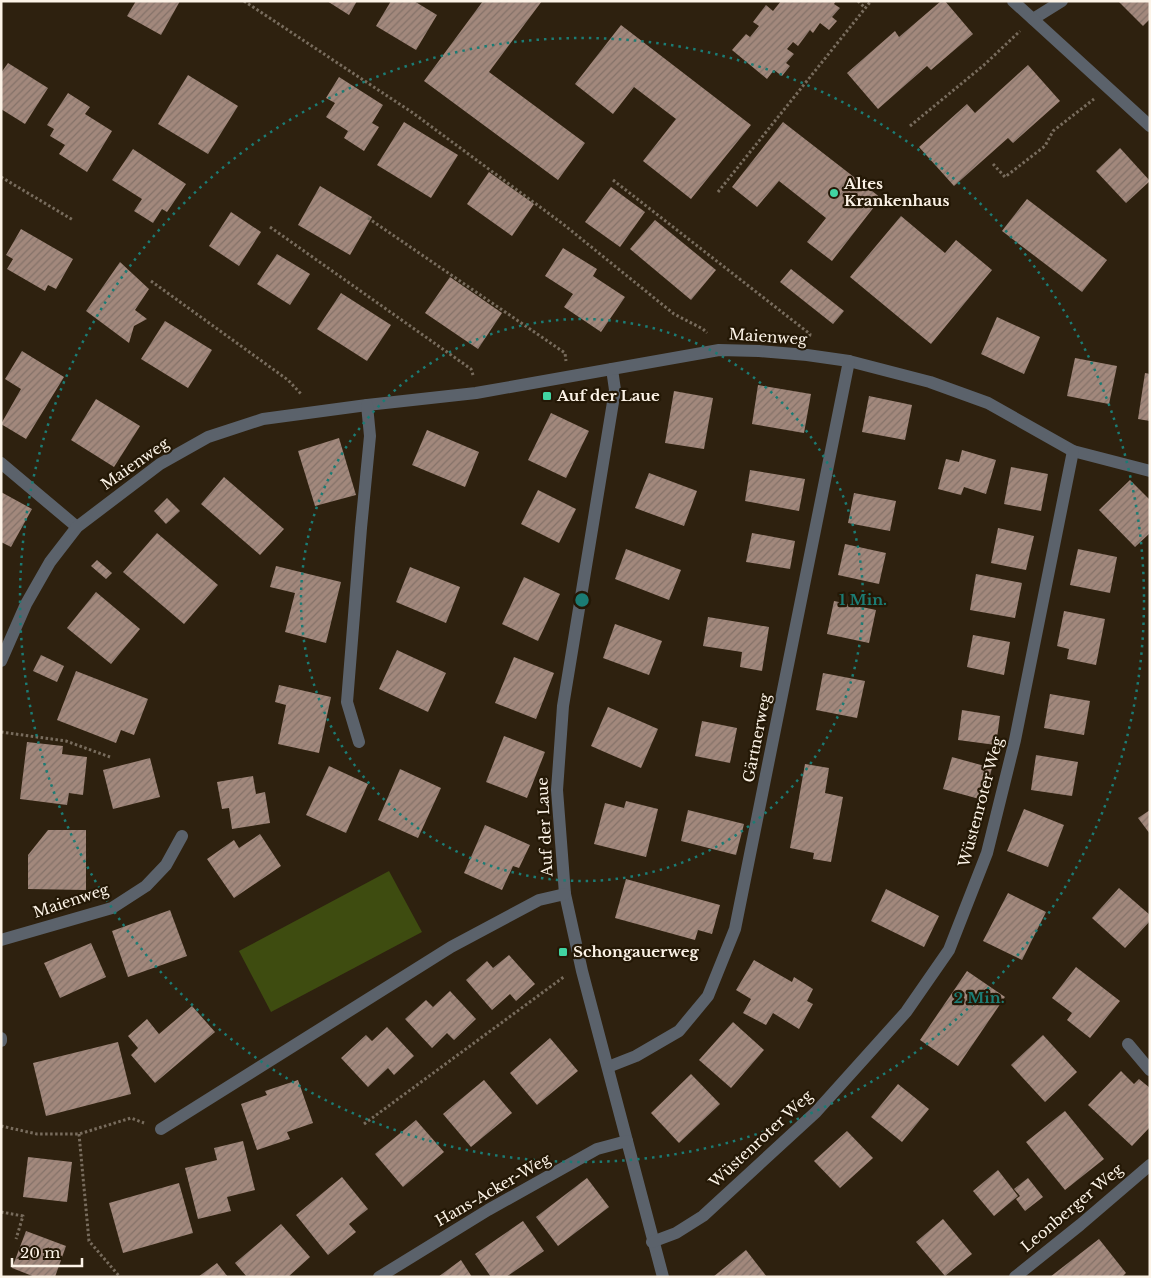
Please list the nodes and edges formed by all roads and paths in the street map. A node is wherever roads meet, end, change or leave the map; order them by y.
1 (244, 1) edge
2 (858, 1) edge
3 (871, 1) edge
4 (1013, 1) edge
5 (1062, 1) edge
6 (865, 8) junction
7 (1033, 19) junction
8 (1020, 32) dead end
9 (1096, 97) dead end
10 (910, 126) dead end
11 (1150, 126) edge
12 (993, 164) dead end
13 (1, 177) edge
14 (613, 180) dead end
15 (718, 192) dead end
16 (368, 218) dead end
17 (73, 220) dead end
18 (270, 227) dead end
19 (151, 281) dead end
20 (719, 350) junction
21 (807, 355) junction
22 (848, 361) junction
23 (612, 369) junction
24 (568, 376) junction
25 (476, 393) junction
26 (367, 405) junction
27 (306, 412) junction
28 (1073, 452) junction
29 (1, 463) edge
30 (1150, 471) edge
31 (77, 527) junction
32 (1, 661) edge
33 (1, 732) edge
34 (359, 742) dead end
35 (110, 757) dead end
36 (182, 836) dead end
37 (565, 894) junction
38 (1, 940) edge
39 (582, 971) junction
40 (1128, 1044) dead end
41 (608, 1066) junction
42 (1150, 1070) edge
43 (364, 1124) dead end
44 (1, 1126) edge
45 (161, 1129) joint
46 (79, 1134) junction
47 (627, 1141) junction
48 (1150, 1164) edge
49 (1, 1212) edge
50 (16, 1239) dead end
51 (652, 1242) junction
52 (120, 1277) edge
53 (379, 1277) edge
54 (663, 1277) edge
55 (1015, 1277) edge

1 - 20 path
2 - 6 path
3 - 6 path
4 - 7 street
5 - 7 street
6 - 15 path
7 - 11 street
8 - 10 path
9 - 12 path
13 - 17 path
14 - 21 path
16 - 24 path
18 - 25 path
19 - 27 path
20 - 21 street, Maienweg
20 - 23 street, Maienweg
21 - 22 street, Maienweg
22 - 28 street, Maienweg
22 - 41 street, Gärtnerweg
23 - 24 street, Maienweg
23 - 37 street, Auf der Laue
24 - 25 street, Maienweg
25 - 26 street, Maienweg
26 - 27 street, Maienweg
26 - 34 street
27 - 31 street, Maienweg
28 - 30 street, Maienweg
28 - 51 street, Wüstenroter Weg
29 - 31 street
31 - 32 street, Maienweg
33 - 35 path
36 - 38 street, Maienweg
37 - 39 street, Auf der Laue
37 - 45 street
39 - 41 street, Auf der Laue
39 - 43 path
40 - 42 street
41 - 47 street, Auf der Laue
44 - 46 path
45 - 46 path
46 - 52 path
47 - 51 street, Auf der Laue
47 - 53 street, Hans-Acker-Weg
48 - 55 street, Leonberger Weg
49 - 50 path
51 - 54 street, Auf der Laue

